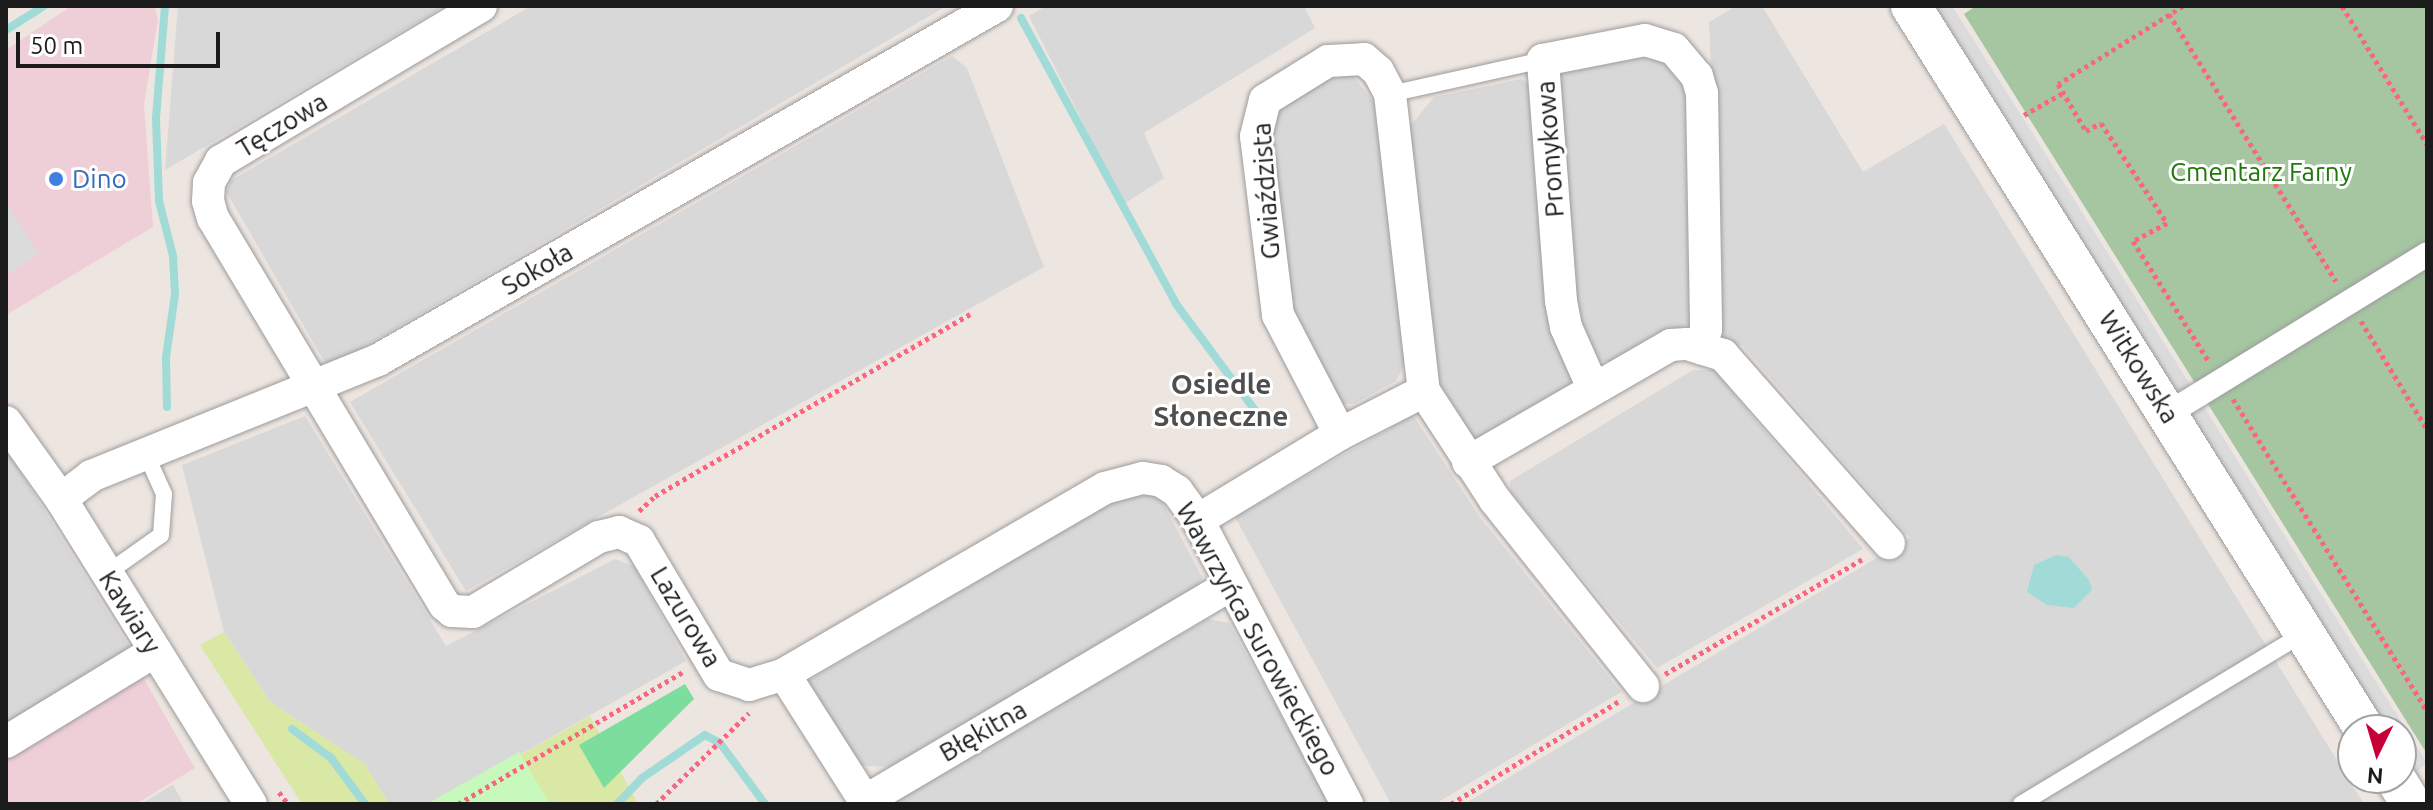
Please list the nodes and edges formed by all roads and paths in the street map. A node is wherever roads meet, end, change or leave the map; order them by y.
1 (481, 6) edge
2 (1911, 6) edge
3 (2183, 6) edge
4 (2342, 6) edge
5 (981, 10) edge
6 (2169, 14) junction
7 (1543, 60) junction
8 (2063, 93) junction
9 (1390, 94) junction
10 (2024, 115) dead end
11 (2427, 144) edge
12 (2427, 254) edge
13 (2350, 303) junction
14 (970, 314) dead end
15 (1701, 348) junction
16 (2223, 383) junction
17 (315, 387) junction
18 (1593, 388) junction
19 (1424, 391) junction
20 (2169, 413) junction
21 (6, 422) edge
22 (2427, 429) edge
23 (1340, 434) junction
24 (145, 452) junction
25 (1468, 462) junction
26 (1161, 481) joint
27 (61, 499) junction
28 (1198, 520) junction
29 (619, 532) junction
30 (1889, 543) dead end
31 (106, 574) junction
32 (1230, 585) junction
33 (2304, 633) junction
34 (155, 651) junction
35 (707, 659) junction
36 (784, 674) junction
37 (1643, 686) dead end
38 (2427, 711) edge
39 (2355, 714) edge
40 (6, 742) edge
41 (265, 798) edge
42 (288, 804) edge
43 (458, 804) edge
44 (656, 804) edge
45 (1347, 804) edge
46 (2021, 804) edge

1 - 17 street, Tęczowa
2 - 20 street, Witkowska
3 - 6 path
4 - 11 path
5 - 17 street, Sokoła
6 - 8 path
6 - 13 path
7 - 9 lane
7 - 15 street, Promykowa
7 - 18 street, Promykowa
8 - 10 path
8 - 16 path
9 - 19 street
9 - 23 street, Gwiaździsta
12 - 13 street
13 - 16 street
13 - 22 path
14 - 29 path
15 - 18 street
15 - 30 street
16 - 20 street
16 - 38 path
17 - 24 street, Sokoła
17 - 29 street
18 - 25 street
19 - 23 street
19 - 25 street
20 - 33 street, Witkowska
21 - 27 street, Kawiary
23 - 28 street
24 - 27 street, Sokoła
24 - 31 lane
25 - 37 street
26 - 28 street, Wawrzyńca Surowieckiego
26 - 36 street, Lazurowa
27 - 31 street, Kawiary
28 - 32 street, Wawrzyńca Surowieckiego
29 - 35 street, Lazurowa
31 - 34 street, Kawiary
32 - 36 street, Błękitna
32 - 45 street, Wawrzyńca Surowieckiego
33 - 39 street, Witkowska
33 - 46 lane
34 - 40 street
34 - 41 street, Kawiary
35 - 36 street, Lazurowa
35 - 43 path
36 - 44 path
41 - 42 path

